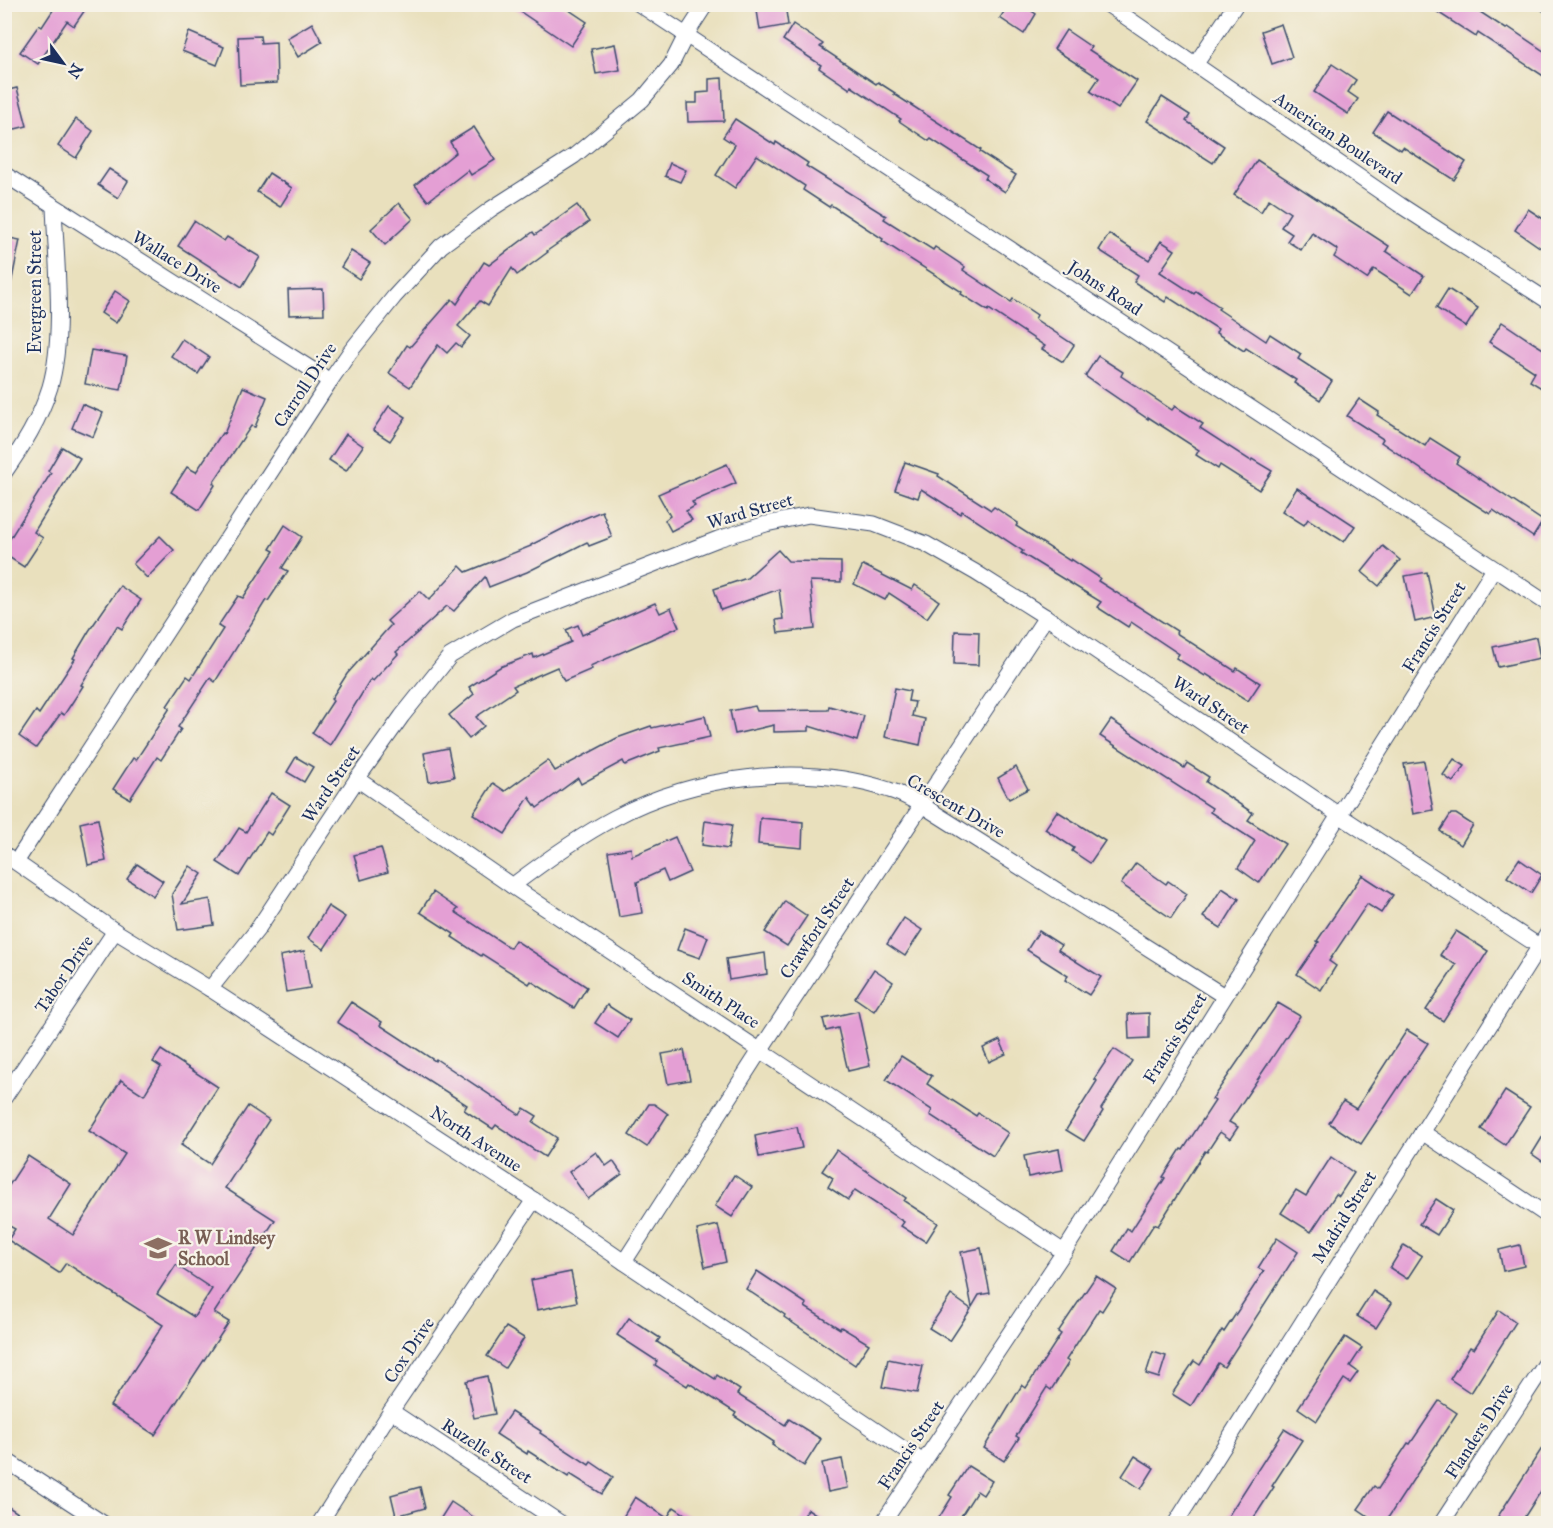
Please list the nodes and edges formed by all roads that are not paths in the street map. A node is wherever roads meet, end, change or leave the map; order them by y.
1 (639, 4) edge
2 (706, 4) edge
3 (1107, 4) edge
4 (1236, 4) edge
5 (686, 35) junction
6 (1195, 65) junction
7 (4, 174) edge
8 (54, 207) junction
9 (1548, 301) edge
10 (330, 381) junction
11 (4, 473) edge
12 (1494, 569) junction
13 (1548, 604) edge
14 (1046, 617) junction
15 (357, 779) junction
16 (922, 805) junction
17 (1339, 815) junction
18 (10, 858) edge
19 (512, 886) junction
20 (115, 931) junction
21 (1548, 933) edge
22 (1544, 949) edge
23 (210, 989) junction
24 (1224, 996) junction
25 (760, 1049) junction
26 (4, 1098) edge
27 (1422, 1132) junction
28 (534, 1200) junction
29 (1548, 1216) edge
30 (1064, 1252) junction
31 (624, 1262) junction
32 (1548, 1360) edge
33 (391, 1411) junction
34 (4, 1459) edge
35 (923, 1462) junction
36 (104, 1524) edge
37 (319, 1524) edge
38 (562, 1524) edge
39 (882, 1524) edge
40 (1175, 1524) edge
41 (1441, 1524) edge

1 - 5 street, Johns Road
2 - 5 street, Carroll Drive
3 - 6 street, American Boulevard
4 - 6 street
5 - 10 street, Carroll Drive
5 - 12 street, Johns Road
6 - 9 street, American Boulevard
7 - 8 street, Wallace Drive
8 - 10 street, Wallace Drive
8 - 11 street, Evergreen Street
10 - 18 street, Carroll Drive
12 - 13 street, Johns Road
12 - 17 street, Francis Street
14 - 15 street, Ward Street
14 - 16 street, Crawford Street
14 - 17 street, Ward Street
15 - 19 street, Smith Place
15 - 23 street, Ward Street
16 - 19 street, Crescent Drive
16 - 24 street, Crescent Drive
16 - 25 street, Crawford Street
17 - 22 street, Ward Street
17 - 24 street, Francis Street
18 - 20 street, North Avenue
19 - 25 street, Smith Place
20 - 23 street, North Avenue
20 - 26 street, Tabor Drive
21 - 22 street, Madrid Street
22 - 27 street, Madrid Street
23 - 28 street, North Avenue
24 - 30 street, Francis Street
25 - 30 street, Smith Place
25 - 31 street, Crawford Street
27 - 29 street
27 - 40 street, Madrid Street
28 - 31 street, North Avenue
28 - 33 street, Cox Drive
30 - 35 street, Francis Street
31 - 35 street, North Avenue
32 - 41 street, Flanders Drive
33 - 37 street, Cox Drive
33 - 38 street, Ruzelle Street
34 - 36 street
35 - 39 street, Francis Street

